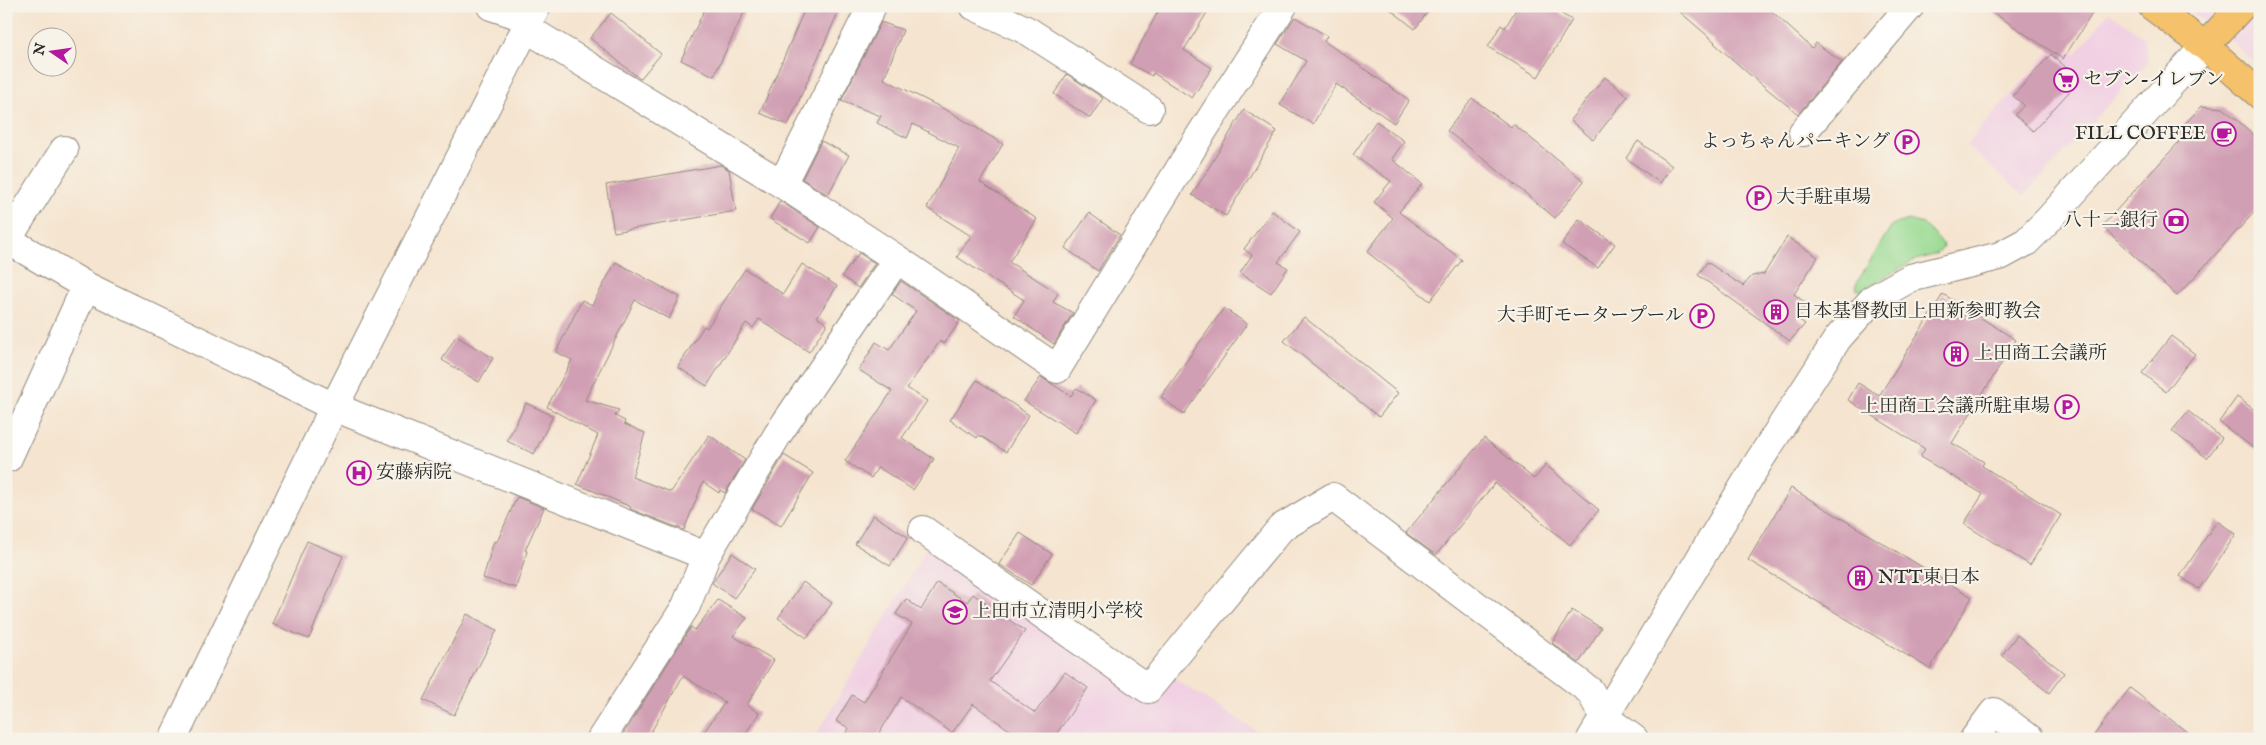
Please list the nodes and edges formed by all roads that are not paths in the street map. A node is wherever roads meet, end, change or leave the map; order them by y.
1 (491, 6) edge
2 (872, 6) edge
3 (974, 6) edge
4 (1284, 6) edge
5 (1910, 6) edge
6 (2152, 6) edge
7 (2242, 6) edge
8 (531, 18) edge
9 (2205, 46) junction
10 (2260, 95) edge
11 (1149, 109) dead end
12 (1803, 132) dead end
13 (64, 150) dead end
14 (782, 184) junction
15 (7, 239) edge
16 (897, 259) junction
17 (86, 286) junction
18 (334, 408) junction
19 (8, 458) dead end
20 (923, 530) dead end
21 (706, 556) junction
22 (1597, 728) edge
23 (173, 739) edge
24 (601, 739) edge
25 (1634, 739) edge
26 (1974, 739) edge
27 (2030, 739) edge

1 - 8 street
2 - 14 street
3 - 11 street
4 - 16 street
5 - 12 street
6 - 9 main road
7 - 9 main road
8 - 14 street
8 - 18 street
9 - 10 main road
9 - 22 street
13 - 15 street
14 - 16 street
15 - 17 street
16 - 21 street
17 - 18 street
17 - 19 street
18 - 21 street
18 - 23 street
20 - 22 street
21 - 24 street
22 - 25 street
26 - 27 street

